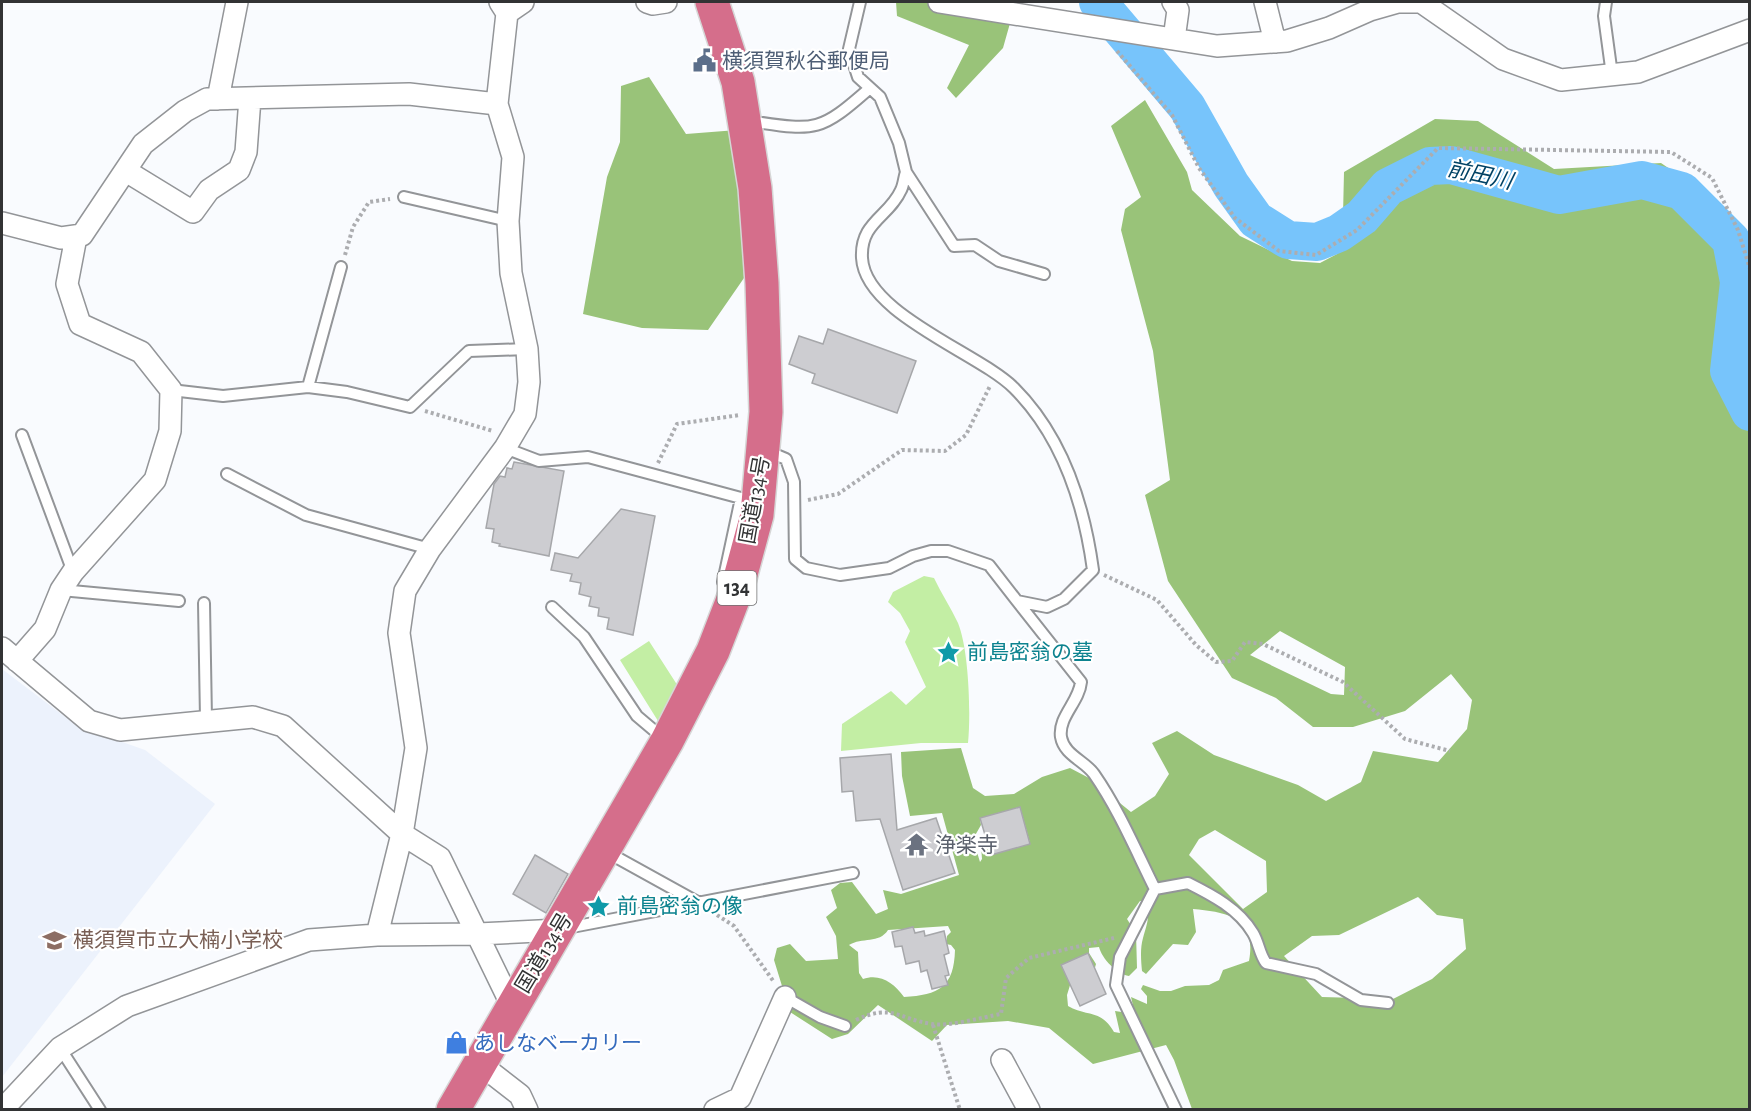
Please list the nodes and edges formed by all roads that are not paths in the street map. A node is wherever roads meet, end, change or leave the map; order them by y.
1 (237, 2) edge
2 (647, 2) edge
3 (666, 2) edge
4 (711, 2) edge
5 (860, 2) edge
6 (939, 2) edge
7 (1173, 2) edge
8 (1265, 2) edge
9 (1421, 2) edge
10 (1606, 2) edge
11 (510, 5) edge
12 (1749, 30) edge
13 (1174, 39) junction
14 (1275, 42) junction
15 (1612, 75) junction
16 (870, 88) junction
17 (250, 98) junction
18 (218, 99) junction
19 (497, 104) junction
20 (746, 121) junction
21 (126, 171) junction
22 (906, 172) junction
23 (404, 197) road end
24 (508, 220) junction
25 (2, 224) edge
26 (76, 237) junction
27 (341, 267) road end
28 (1044, 274) dead end
29 (527, 349) junction
30 (308, 387) junction
31 (171, 390) junction
32 (22, 435) dead end
33 (509, 442) junction
34 (764, 450) junction
35 (228, 474) dead end
36 (430, 549) junction
37 (73, 572) junction
38 (62, 590) junction
39 (179, 601) dead end
40 (1017, 601) junction
41 (722, 602) junction
42 (204, 603) dead end
43 (552, 607) dead end
44 (9, 654) edge
45 (206, 720) junction
46 (667, 741) junction
47 (402, 834) junction
48 (603, 849) junction
49 (853, 873) dead end
50 (1155, 889) junction
51 (699, 903) junction
52 (559, 930) junction
53 (478, 934) junction
54 (377, 935) junction
55 (785, 997) joint
56 (1388, 1003) dead end
57 (512, 1006) junction
58 (845, 1026) road end
59 (60, 1048) junction
60 (1002, 1060) dead end
61 (480, 1064) junction
62 (2, 1110) edge
63 (100, 1110) edge
64 (453, 1110) edge
65 (526, 1110) edge
66 (715, 1110) edge
67 (1029, 1110) edge
68 (1176, 1110) edge

1 - 18 street
2 - 3 street
4 - 20 highway, 国道134号 / 134
5 - 16 lane
6 - 13 street
7 - 13 street
8 - 14 street
9 - 14 street
9 - 15 street
10 - 15 lane
11 - 19 street
12 - 15 street
13 - 14 street
16 - 20 lane
16 - 22 lane
17 - 18 street
17 - 19 street
17 - 21 street
18 - 21 street
19 - 24 street
20 - 34 highway, 国道134号 / 134
21 - 26 street
22 - 28 lane
22 - 40 lane
23 - 24 lane
24 - 29 street
25 - 26 street
26 - 31 street
27 - 30 lane
29 - 30 lane
29 - 33 street
30 - 31 lane
31 - 37 street
32 - 37 lane
33 - 36 street
33 - 41 lane
34 - 40 lane
34 - 41 highway, 国道134号 / 134
35 - 36 lane
36 - 47 street
37 - 38 street
38 - 39 lane
38 - 44 street
40 - 50 lane
41 - 46 highway, 国道134号 / 134
42 - 45 lane
43 - 46 lane
44 - 45 street
45 - 47 street
46 - 48 highway, 国道134号 / 134
47 - 53 street
47 - 54 street
48 - 51 lane
48 - 52 highway, 国道134号 / 134
49 - 51 lane
50 - 56 lane
50 - 68 lane
51 - 52 lane
52 - 53 street
52 - 57 highway, 国道134号 / 134
53 - 54 street
53 - 57 street
54 - 59 street
55 - 58 lane
55 - 66 street
57 - 61 highway, 国道134号 / 134
59 - 62 street
59 - 63 lane
60 - 67 street
61 - 64 highway, 国道134号 / 134
61 - 65 street

